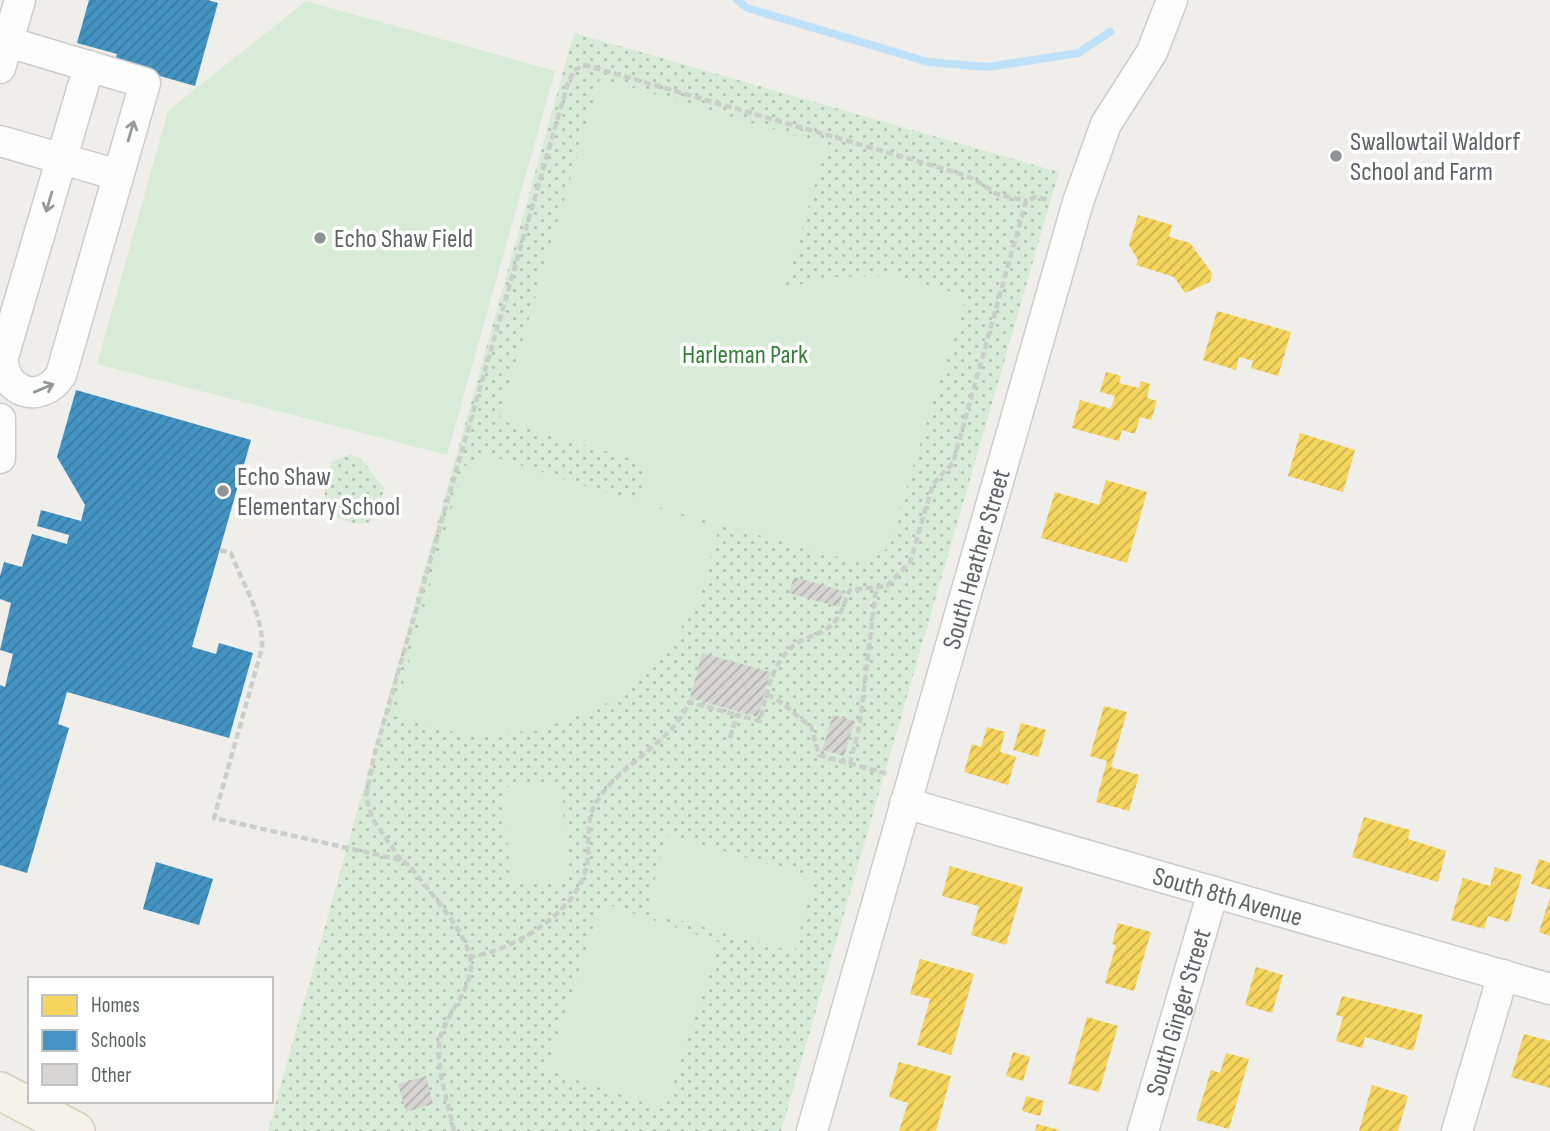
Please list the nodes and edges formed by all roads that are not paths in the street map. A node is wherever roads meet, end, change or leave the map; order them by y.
1 (20, 0) edge
2 (1172, 0) edge
3 (4, 55) edge
4 (89, 66) junction
5 (0, 142) edge
6 (61, 159) junction
7 (118, 175) junction
8 (0, 419) edge
9 (0, 458) edge
10 (908, 792) junction
11 (1213, 892) junction
12 (1503, 975) junction
13 (1550, 989) edge
14 (0, 1091) edge
15 (76, 1131) edge
16 (812, 1131) edge
17 (1143, 1131) edge
18 (1457, 1131) edge

1 - 3 street
2 - 10 street, South Heather Street
3 - 4 street
4 - 6 street
7 -> 4 street
5 - 6 street
6 - 7 street
6 -> 7 street
8 - 9 street
10 - 11 street, South 8th Avenue
10 - 16 street, South Heather Street
11 - 12 street, South 8th Avenue
11 - 17 street, South Ginger Street
12 - 13 street, South 8th Avenue
12 - 18 street
14 - 15 main road

